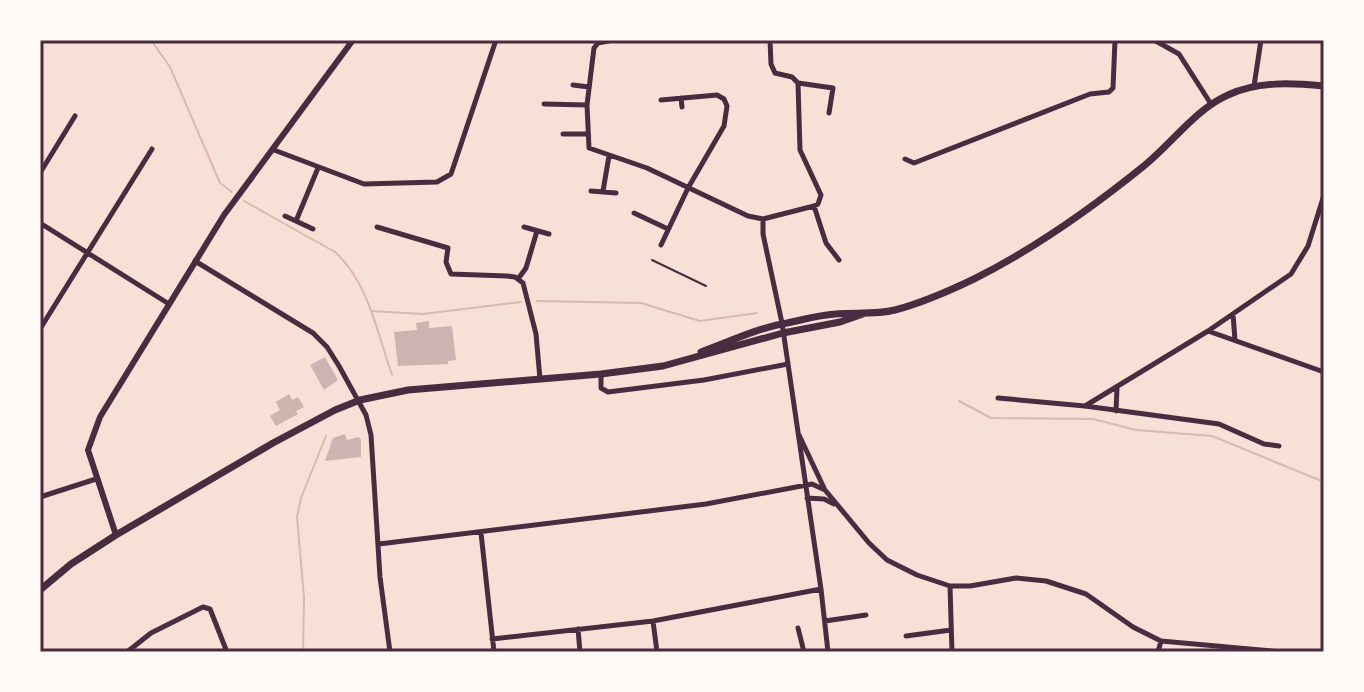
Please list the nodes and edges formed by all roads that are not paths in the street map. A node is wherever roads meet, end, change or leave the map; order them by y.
1 (496, 40) edge
2 (613, 40) edge
3 (770, 40) edge
4 (1115, 40) edge
5 (1154, 40) edge
6 (1261, 40) edge
7 (350, 41) edge
8 (593, 43) edge
9 (798, 83) junction
10 (573, 85) dead end
11 (1254, 86) junction
12 (1324, 86) edge
13 (589, 87) junction
14 (681, 98) junction
15 (661, 100) dead end
16 (544, 104) dead end
17 (1211, 104) junction
18 (587, 105) junction
19 (682, 107) dead end
20 (829, 113) dead end
21 (75, 116) dead end
22 (563, 134) dead end
23 (587, 134) junction
24 (152, 149) dead end
25 (274, 150) junction
26 (609, 156) junction
27 (905, 159) dead end
28 (318, 168) junction
29 (40, 173) edge
30 (688, 188) junction
31 (591, 191) dead end
32 (603, 191) junction
33 (616, 193) dead end
34 (1324, 195) edge
35 (814, 206) junction
36 (634, 213) dead end
37 (285, 216) dead end
38 (763, 219) junction
39 (1321, 220) edge
40 (296, 221) junction
41 (40, 223) edge
42 (377, 227) dead end
43 (524, 227) dead end
44 (313, 229) dead end
45 (668, 229) junction
46 (537, 231) junction
47 (549, 234) dead end
48 (661, 245) dead end
49 (88, 253) junction
50 (839, 260) dead end
51 (195, 261) junction
52 (518, 279) junction
53 (169, 304) junction
54 (1233, 313) junction
55 (863, 314) junction
56 (782, 323) junction
57 (40, 329) edge
58 (1208, 331) junction
59 (783, 333) junction
60 (1235, 340) junction
61 (788, 364) junction
62 (663, 366) junction
63 (1324, 372) edge
64 (601, 374) junction
65 (540, 379) junction
66 (1117, 388) junction
67 (998, 398) dead end
68 (360, 400) junction
69 (1085, 406) junction
70 (1116, 411) junction
71 (797, 431) junction
72 (1279, 446) dead end
73 (96, 479) junction
74 (804, 485) junction
75 (825, 490) junction
76 (40, 497) edge
77 (807, 498) junction
78 (838, 507) junction
79 (481, 533) junction
80 (116, 535) junction
81 (379, 544) junction
82 (950, 586) junction
83 (821, 589) junction
84 (40, 590) edge
85 (866, 615) dead end
86 (653, 621) junction
87 (825, 621) junction
88 (798, 628) dead end
89 (578, 629) junction
90 (951, 630) junction
91 (906, 636) dead end
92 (492, 639) junction
93 (1161, 641) junction
94 (127, 652) edge
95 (227, 652) edge
96 (388, 652) edge
97 (494, 652) edge
98 (580, 652) edge
99 (657, 652) edge
100 (804, 652) edge
101 (828, 652) edge
102 (952, 652) edge
103 (1158, 652) edge
104 (1282, 652) edge

1 - 28 street
2 - 8 street
3 - 9 street
4 - 27 street
5 - 17 street
6 - 11 street
7 - 25 street
8 - 13 street
9 - 20 street
9 - 35 street
10 - 13 street
11 - 12 main road
11 - 17 main road
13 - 18 street
14 - 15 street
14 - 19 street
14 - 30 street
16 - 18 street
17 - 55 main road
18 - 23 street
21 - 29 street
22 - 23 street
23 - 26 street
24 - 49 street
25 - 28 street
25 - 51 street
26 - 30 street
26 - 32 street
28 - 40 street
30 - 38 street
30 - 45 street
31 - 32 street
32 - 33 street
34 - 39 street
35 - 38 street
35 - 50 street
36 - 45 street
37 - 40 street
38 - 56 street
39 - 54 street
40 - 44 street
41 - 49 street
42 - 52 street
43 - 46 street
45 - 48 street
46 - 47 street
46 - 52 street
49 - 53 street
49 - 57 street
51 - 53 street
51 - 68 street
52 - 65 street
53 - 73 street
54 - 58 street
54 - 60 street
55 - 56 main road
55 - 59 main road
56 - 59 street
56 - 62 main road
58 - 60 street
58 - 66 street
59 - 61 street
59 - 62 main road
60 - 63 street
61 - 64 street
61 - 71 street
62 - 64 main road
64 - 65 main road
65 - 68 main road
66 - 69 street
66 - 70 street
67 - 69 street
68 - 80 main road
68 - 81 street
69 - 70 street
70 - 72 street
71 - 74 street
71 - 75 street
73 - 76 street
73 - 80 street
74 - 75 street
74 - 77 street
74 - 79 street
75 - 78 street
77 - 78 street
77 - 83 street
78 - 82 street
79 - 81 street
79 - 92 street
80 - 84 main road
81 - 96 street
82 - 90 street
82 - 93 street
83 - 86 street
83 - 87 street
85 - 87 street
86 - 89 street
86 - 99 street
87 - 101 street
88 - 100 street
89 - 92 street
89 - 98 street
90 - 91 street
90 - 102 street
92 - 97 street
93 - 103 street
93 - 104 street
94 - 95 street

